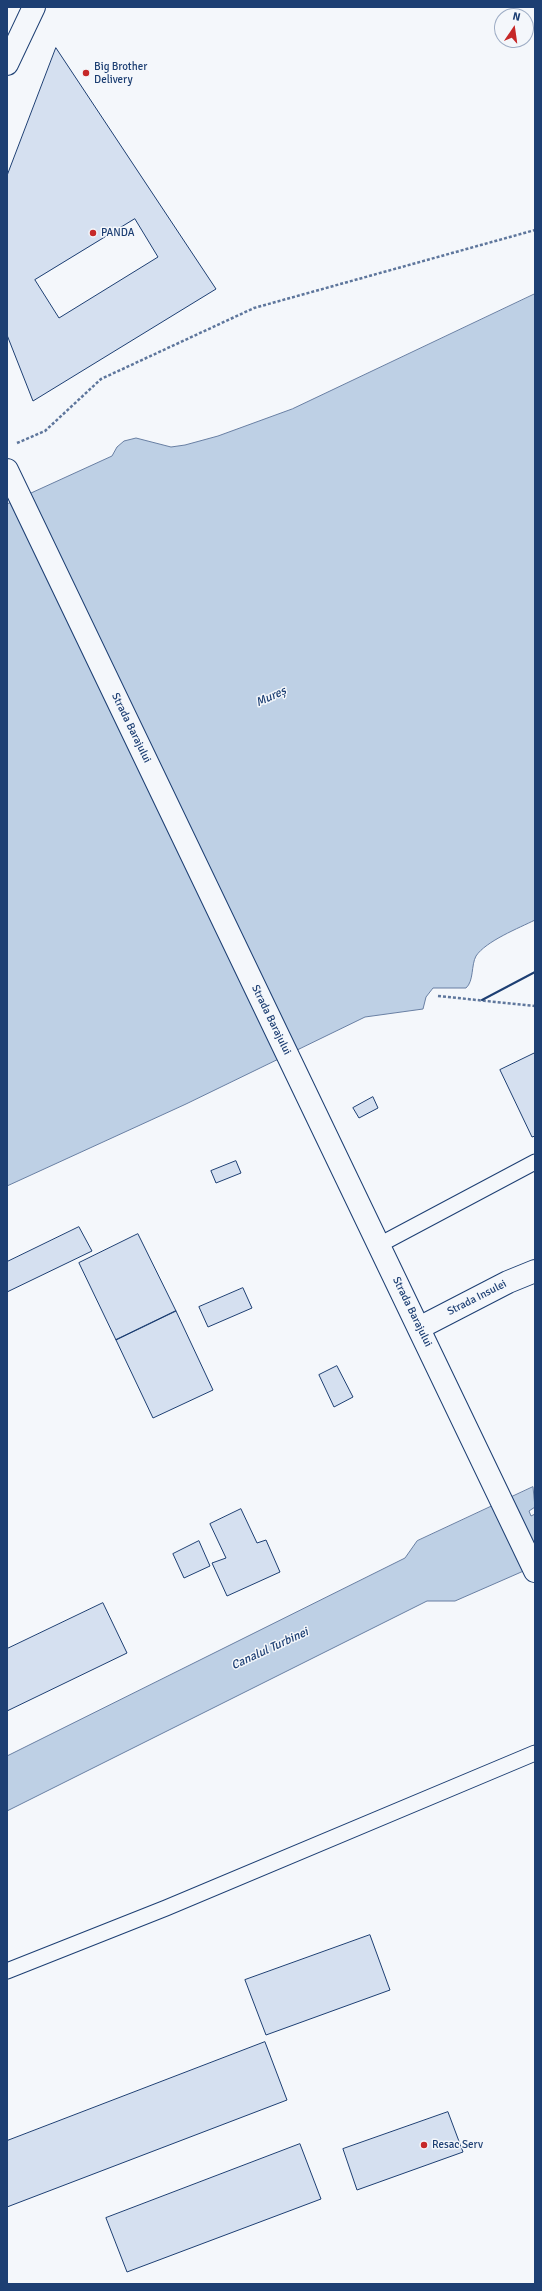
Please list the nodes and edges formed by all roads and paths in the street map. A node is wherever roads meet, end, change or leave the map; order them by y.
1 (34, 7) edge
2 (7, 64) edge
3 (535, 230) edge
4 (13, 444) dead end
5 (7, 470) edge
6 (438, 996) dead end
7 (535, 1006) edge
8 (535, 1162) edge
9 (379, 1246) junction
10 (535, 1271) edge
11 (419, 1328) junction
12 (535, 1571) edge
13 (535, 1753) edge
14 (7, 1971) edge

1 - 2 main road
3 - 4 path
5 - 9 main road, Strada Barajului
6 - 7 path
8 - 9 lane
9 - 11 main road, Strada Barajului
10 - 11 main road, Strada Insulei
11 - 12 main road, Strada Barajului
13 - 14 lane

